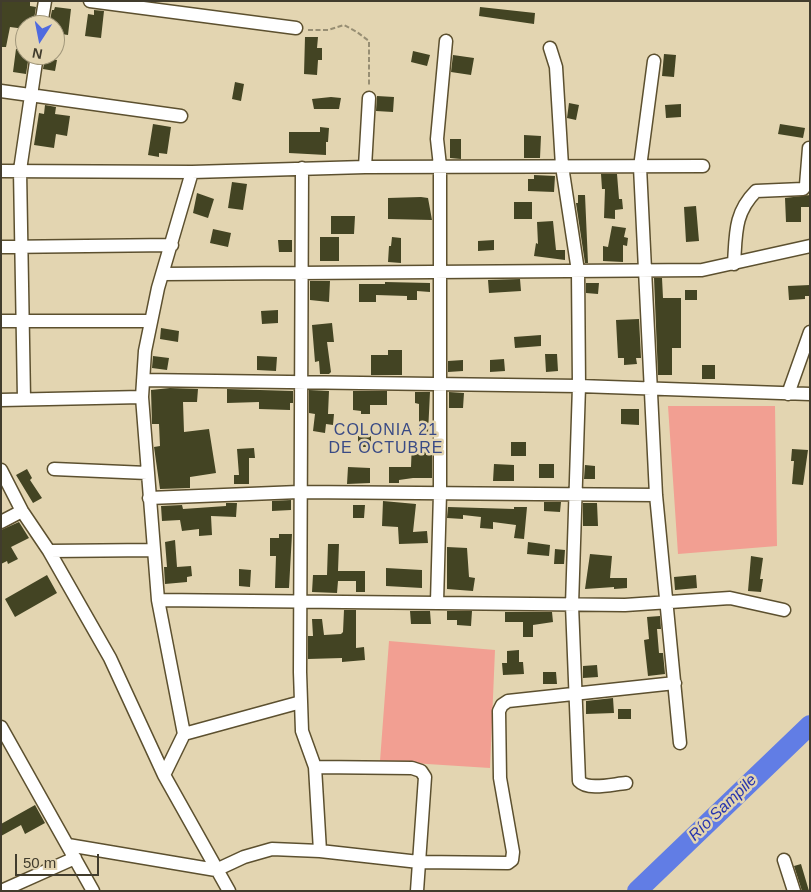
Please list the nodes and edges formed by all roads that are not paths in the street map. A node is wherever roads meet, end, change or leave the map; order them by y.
1 (45, 1) edge
2 (90, 1) edge
3 (43, 15) edge
4 (296, 28) road end
5 (446, 41) dead end
6 (550, 48) dead end
7 (654, 61) dead end
8 (36, 65) edge
9 (1, 90) edge
10 (31, 95) junction
11 (369, 98) road end
12 (181, 116) dead end
13 (809, 148) edge
14 (440, 166) junction
15 (562, 166) junction
16 (703, 166) dead end
17 (365, 167) junction
18 (640, 167) junction
19 (302, 168) junction
20 (1, 170) edge
21 (20, 170) junction
22 (192, 172) junction
23 (172, 245) junction
24 (810, 246) edge
25 (1, 247) edge
26 (22, 247) junction
27 (734, 264) junction
28 (644, 270) junction
29 (578, 271) junction
30 (438, 273) junction
31 (162, 274) junction
32 (302, 274) junction
33 (1, 321) edge
34 (23, 321) junction
35 (151, 321) junction
36 (810, 332) edge
37 (142, 380) junction
38 (301, 382) junction
39 (440, 383) junction
40 (579, 386) junction
41 (650, 389) junction
42 (788, 394) junction
43 (810, 394) edge
44 (142, 397) junction
45 (24, 399) junction
46 (1, 400) edge
47 (54, 469) dead end
48 (1, 470) edge
49 (147, 473) junction
50 (299, 492) junction
51 (440, 493) junction
52 (575, 494) junction
53 (656, 495) junction
54 (149, 498) junction
55 (22, 511) junction
56 (1, 522) edge
57 (154, 550) junction
58 (49, 551) junction
59 (158, 600) junction
60 (298, 600) junction
61 (437, 602) junction
62 (668, 602) junction
63 (572, 605) junction
64 (784, 610) dead end
65 (675, 683) junction
66 (574, 694) junction
67 (301, 702) junction
68 (1, 727) edge
69 (184, 734) junction
70 (680, 743) dead end
71 (315, 768) junction
72 (164, 775) junction
73 (626, 783) dead end
74 (68, 845) junction
75 (320, 851) junction
76 (75, 858) junction
77 (784, 860) dead end
78 (419, 862) junction
79 (216, 870) junction
80 (1, 891) edge
81 (93, 891) edge
82 (229, 891) edge
83 (417, 891) edge
84 (794, 891) edge

1 - 3 street
2 - 4 street
5 - 14 street
6 - 15 street
7 - 18 street
8 - 10 street
9 - 10 street
10 - 12 street
10 - 21 street
11 - 17 street
13 - 27 street
14 - 15 street
14 - 17 street
14 - 30 street
15 - 18 street
15 - 29 street
16 - 18 street
17 - 19 street
18 - 28 street
19 - 22 street
19 - 32 street
20 - 21 street
21 - 22 street
21 - 26 street
22 - 23 street
23 - 26 street
23 - 31 street
24 - 27 street
25 - 26 street
26 - 34 street
27 - 28 street
28 - 29 street
28 - 41 street
29 - 30 street
29 - 40 street
30 - 32 street
30 - 39 street
31 - 32 street
31 - 35 street
32 - 38 street
33 - 34 street
34 - 35 street
34 - 45 street
35 - 37 street
36 - 42 street
37 - 38 street
37 - 44 street
38 - 39 street
38 - 50 street
39 - 40 street
39 - 51 street
40 - 41 street
40 - 52 street
41 - 42 street
41 - 53 street
42 - 43 street
44 - 45 street
44 - 49 street
45 - 46 street
47 - 49 street
48 - 55 street
49 - 54 street
50 - 51 street
50 - 54 street
50 - 60 street
51 - 52 street
51 - 61 street
52 - 53 street
52 - 63 street
53 - 62 street
54 - 57 street
55 - 56 street
55 - 58 street
57 - 58 street
57 - 59 street
58 - 72 street
59 - 60 street
59 - 69 street
60 - 61 street
60 - 67 street
61 - 63 street
62 - 63 street
62 - 64 street
62 - 65 street
63 - 66 street
65 - 66 street
65 - 70 street
66 - 73 street
66 - 78 street
67 - 69 street
67 - 71 street
68 - 74 street
69 - 72 street
71 - 75 street
71 - 78 street
72 - 79 street
74 - 76 street
74 - 79 street
75 - 78 street
75 - 79 street
76 - 80 street
76 - 81 street
77 - 84 street
78 - 83 street
79 - 82 street

